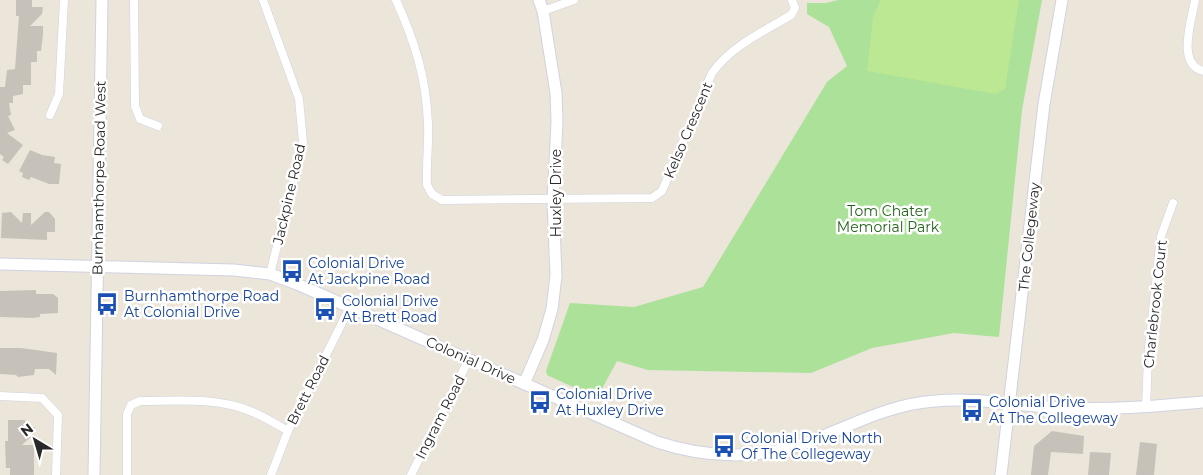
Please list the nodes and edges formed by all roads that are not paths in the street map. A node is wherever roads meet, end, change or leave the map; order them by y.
1 (64, 0) edge
2 (102, 0) edge
3 (134, 0) edge
4 (263, 0) edge
5 (396, 0) edge
6 (574, 0) edge
7 (792, 0) edge
8 (1062, 0) edge
9 (1195, 0) edge
10 (541, 5) edge
11 (1203, 71) edge
12 (50, 115) dead end
13 (158, 126) dead end
14 (553, 201) junction
15 (1173, 203) dead end
16 (0, 264) edge
17 (98, 267) junction
18 (270, 274) junction
19 (350, 307) junction
20 (469, 359) junction
21 (524, 384) junction
22 (0, 396) edge
23 (1011, 402) junction
24 (1203, 402) edge
25 (1146, 407) junction
26 (288, 431) junction
27 (56, 475) edge
28 (94, 475) edge
29 (127, 475) edge
30 (271, 475) edge
31 (411, 475) edge
32 (1001, 475) edge

1 - 12 street
2 - 17 street, Burnhamthorpe Road West
3 - 13 street
4 - 18 street, Jackpine Road
5 - 14 street
6 - 10 street
7 - 14 street, Kelso Crescent
8 - 23 street, The Collegeway
9 - 11 street
10 - 14 street, Huxley Drive
14 - 21 street, Huxley Drive
15 - 25 street, Charlebrook Court
16 - 17 street, Colonial Drive
17 - 18 street, Colonial Drive
17 - 28 street, Burnhamthorpe Road West
18 - 19 street, Colonial Drive
19 - 20 street, Colonial Drive
19 - 26 street, Brett Road
20 - 21 street, Colonial Drive
20 - 31 street, Ingram Road
21 - 23 street, Colonial Drive
22 - 27 street
23 - 25 street, Colonial Drive
23 - 32 street, The Collegeway
24 - 25 street, Colonial Drive
26 - 29 street
26 - 30 street, Brett Road

